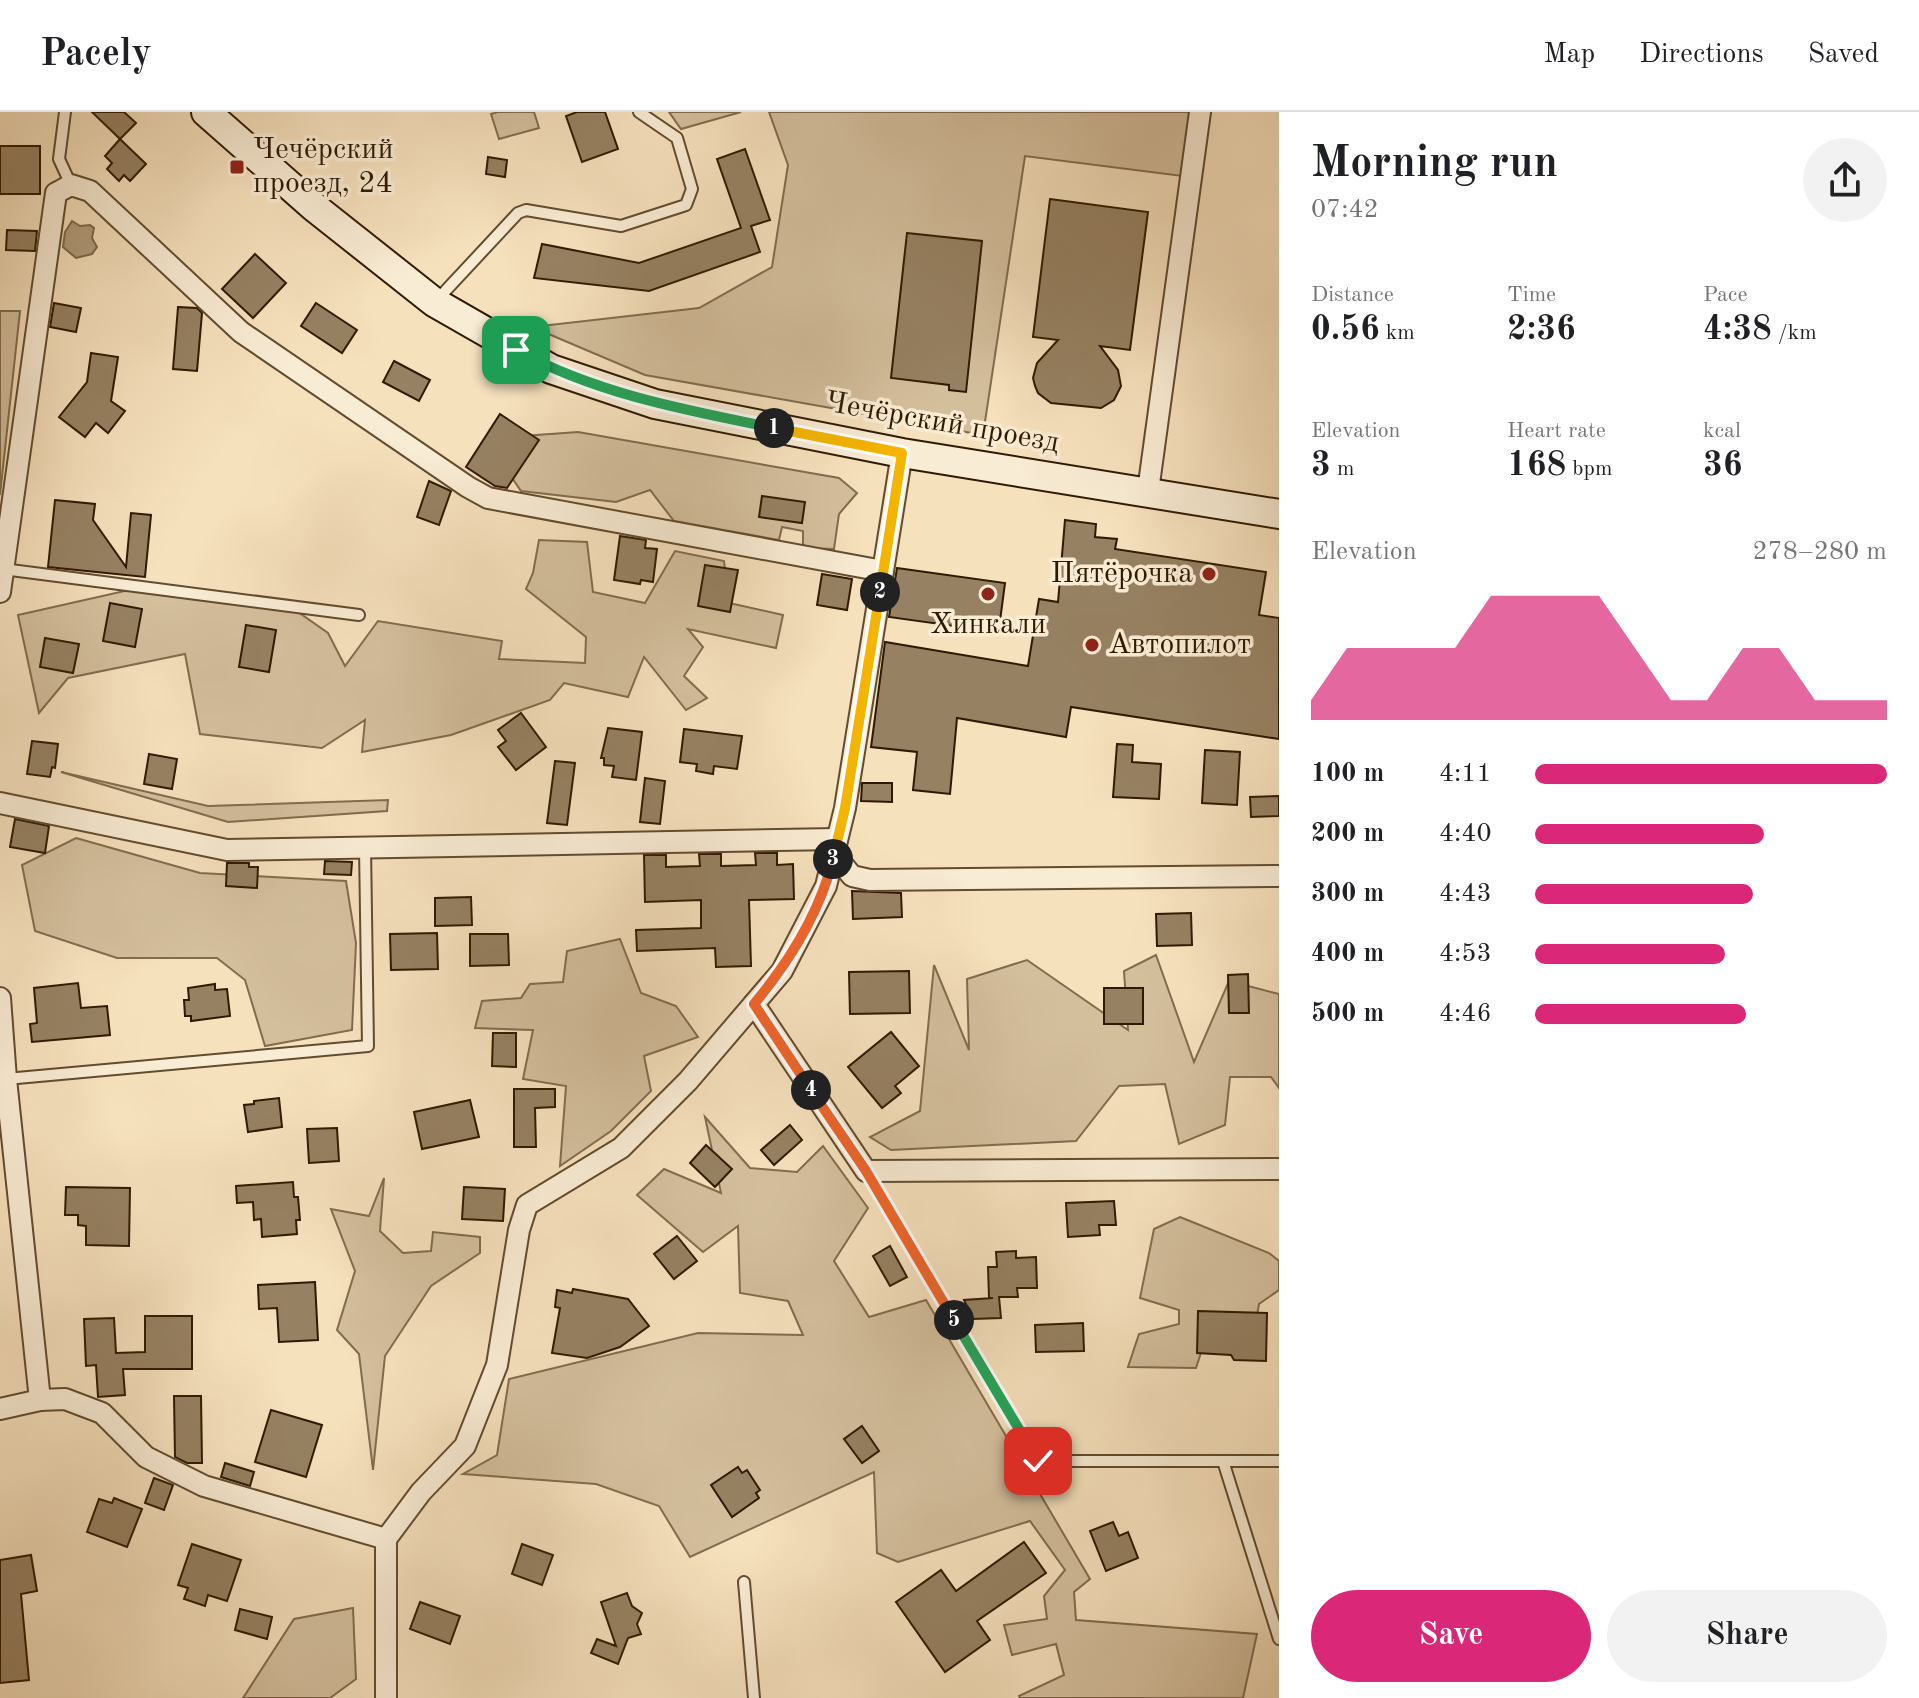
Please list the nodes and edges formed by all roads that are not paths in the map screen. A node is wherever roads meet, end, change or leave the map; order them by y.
1 (65, 112) edge
2 (639, 112) edge
3 (1200, 112) edge
4 (214, 115) edge
5 (71, 185) junction
6 (434, 302) junction
7 (902, 453) junction
8 (1148, 491) junction
9 (1279, 514) edge
10 (3, 569) junction
11 (883, 571) junction
12 (0, 592) edge
13 (359, 615) dead end
14 (0, 803) edge
15 (365, 847) junction
16 (836, 847) junction
17 (1279, 876) edge
18 (0, 998) edge
19 (754, 1004) junction
20 (6, 1079) junction
21 (1279, 1169) edge
22 (866, 1171) junction
23 (40, 1400) junction
24 (0, 1409) edge
25 (1223, 1461) junction
26 (1279, 1461) edge
27 (386, 1539) junction
28 (744, 1582) dead end
29 (1279, 1639) edge
30 (386, 1698) edge
31 (754, 1698) edge

1 - 5 lane
2 - 6 lane
3 - 8 street
4 - 6 main road, Чечёрский проезд
5 - 10 street
5 - 11 street
6 - 7 main road, Чечёрский проезд
7 - 8 main road, Чечёрский проезд
7 - 11 street
8 - 9 main road, Чечёрский проезд
10 - 12 street
10 - 13 lane
11 - 16 street
14 - 15 street
15 - 16 street
15 - 20 lane
16 - 17 street
16 - 19 street
18 - 20 street
19 - 22 street
19 - 27 street
20 - 23 street
21 - 22 street
22 - 25 lane
23 - 24 street
23 - 27 street
25 - 26 lane
25 - 29 lane
27 - 30 street
28 - 31 lane

